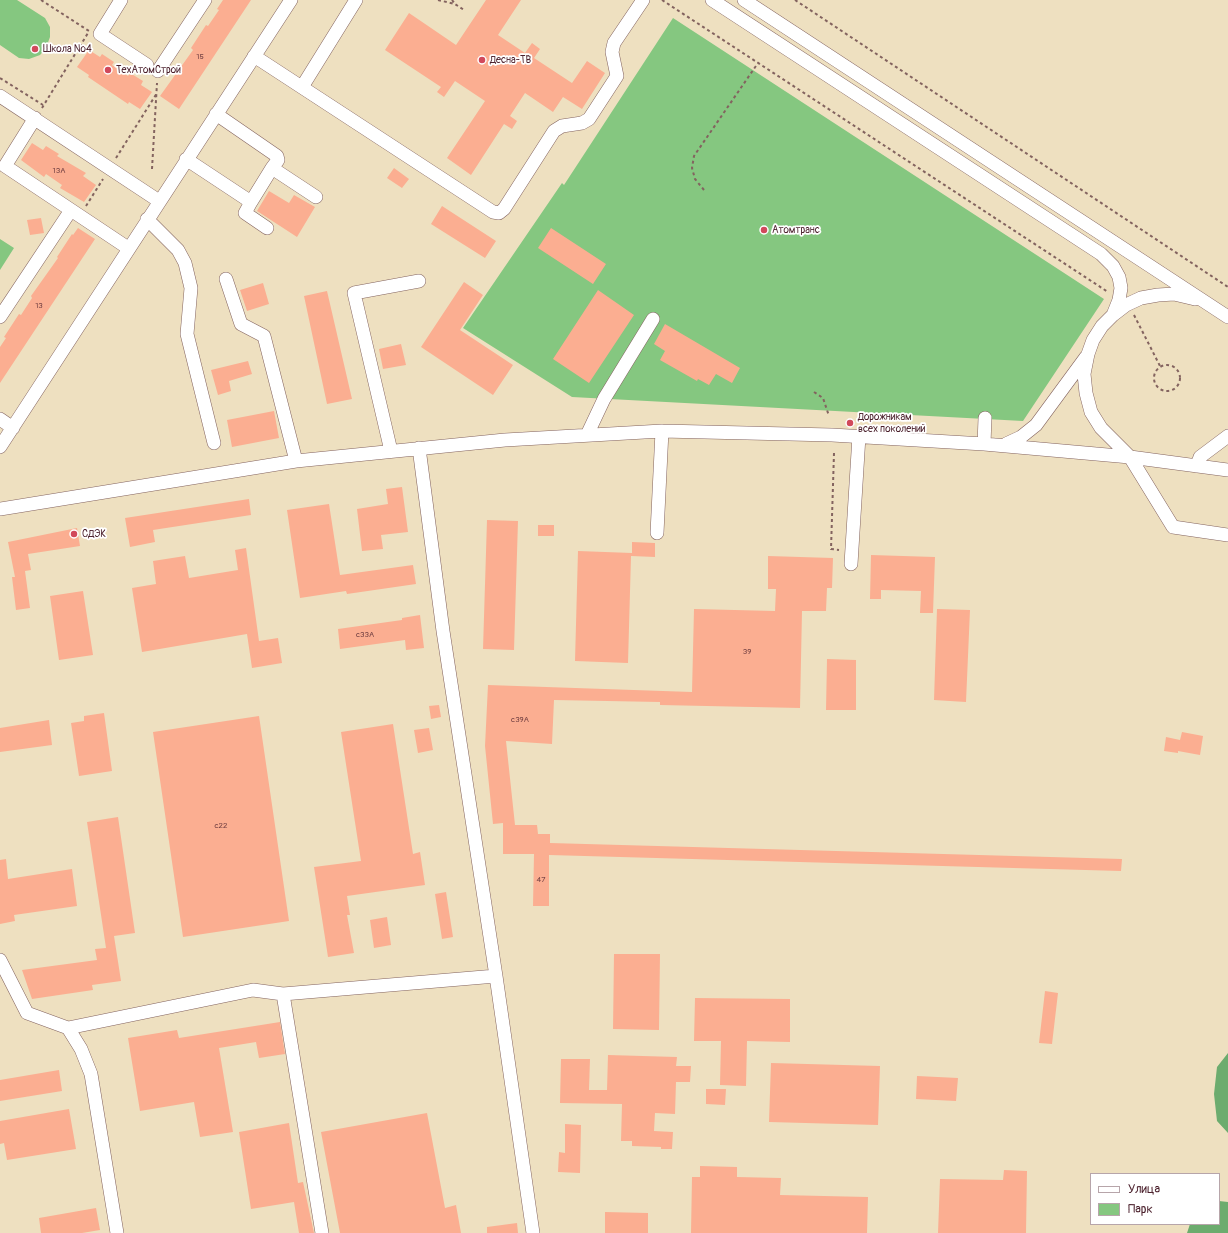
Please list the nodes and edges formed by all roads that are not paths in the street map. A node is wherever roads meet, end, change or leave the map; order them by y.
1 (121, 0) edge
2 (205, 0) edge
3 (290, 0) edge
4 (356, 0) edge
5 (643, 0) edge
6 (712, 0) edge
7 (744, 0) edge
8 (254, 56) junction
9 (302, 87) junction
10 (0, 96) edge
11 (216, 114) junction
12 (35, 118) junction
13 (946, 131) junction
14 (936, 146) junction
15 (186, 159) junction
16 (272, 168) junction
17 (316, 197) dead end
18 (159, 201) junction
19 (251, 202) junction
20 (76, 213) junction
21 (147, 219) junction
22 (267, 228) dead end
23 (128, 248) junction
24 (226, 279) dead end
25 (419, 281) dead end
26 (1123, 303) junction
27 (1206, 303) junction
28 (0, 317) edge
29 (1228, 317) edge
30 (653, 319) dead end
31 (1088, 354) junction
32 (985, 418) dead end
33 (0, 419) edge
34 (13, 428) junction
35 (662, 431) junction
36 (587, 435) junction
37 (859, 436) junction
38 (1228, 436) edge
39 (214, 443) dead end
40 (984, 444) junction
41 (1004, 445) junction
42 (0, 447) edge
43 (418, 448) junction
44 (391, 451) junction
45 (1130, 457) junction
46 (296, 460) junction
47 (1198, 466) junction
48 (1228, 470) edge
49 (0, 509) edge
50 (658, 533) dead end
51 (1228, 535) edge
52 (851, 564) dead end
53 (0, 960) edge
54 (496, 976) junction
55 (283, 994) junction
56 (68, 1028) junction
57 (116, 1233) edge
58 (322, 1233) edge
59 (533, 1233) edge

1 - 2 street
3 - 8 street
4 - 9 street
5 - 9 street
6 - 14 street
7 - 13 street
8 - 9 street
8 - 11 street
10 - 12 street
11 - 15 street
11 - 16 street
12 - 18 street
12 - 20 street
13 - 14 street
13 - 27 street
14 - 26 street
15 - 18 street
15 - 19 street
16 - 17 street
16 - 19 street
18 - 21 street
19 - 22 street
20 - 23 street
20 - 28 street
21 - 23 street
21 - 39 street
23 - 34 street
24 - 46 street
25 - 44 street
26 - 27 street
26 - 31 street
27 - 29 street
30 - 36 street
31 - 41 street
31 - 45 street
32 - 40 street
33 - 34 street
34 - 42 street
35 - 36 street
35 - 37 street
35 - 50 street
36 - 43 street
37 - 40 street
37 - 52 street
38 - 47 street
40 - 41 street
41 - 45 street
43 - 44 street
43 - 54 street
44 - 46 street
45 - 47 street
45 - 51 street
46 - 49 street
47 - 48 street
53 - 56 street
54 - 55 street
54 - 59 street
55 - 56 street
55 - 58 street
56 - 57 street

